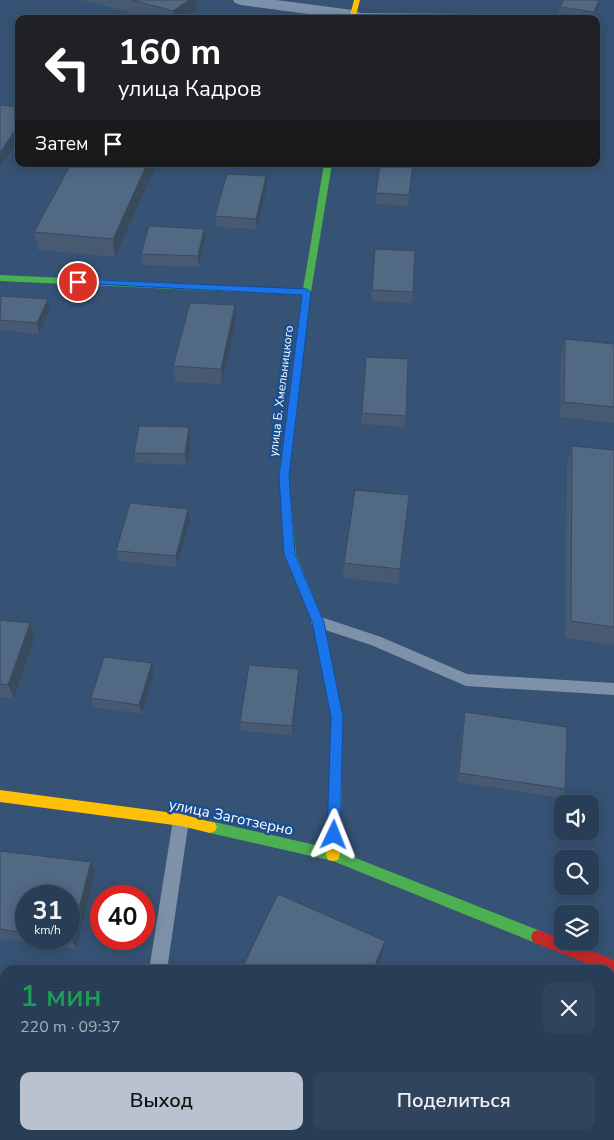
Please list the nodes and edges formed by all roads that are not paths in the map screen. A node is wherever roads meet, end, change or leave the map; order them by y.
1 (241, 0) edge
2 (358, 0) edge
3 (339, 15) edge
4 (353, 15) edge
5 (328, 167) edge
6 (0, 278) edge
7 (307, 292) junction
8 (318, 622) junction
9 (614, 690) edge
10 (0, 796) edge
11 (181, 820) junction
12 (333, 855) junction
13 (159, 965) edge
14 (609, 965) edge

1 - 3 street
2 - 4 street
5 - 7 street, улица Б. Хмельницкого
6 - 7 street
7 - 8 street, улица Б. Хмельницкого
8 - 9 lane
8 - 12 street, улица Б. Хмельницкого
10 - 11 street, улица Заготзерно
11 - 12 street, улица Заготзерно
11 - 13 lane
12 - 14 street, улица Заготзерно

